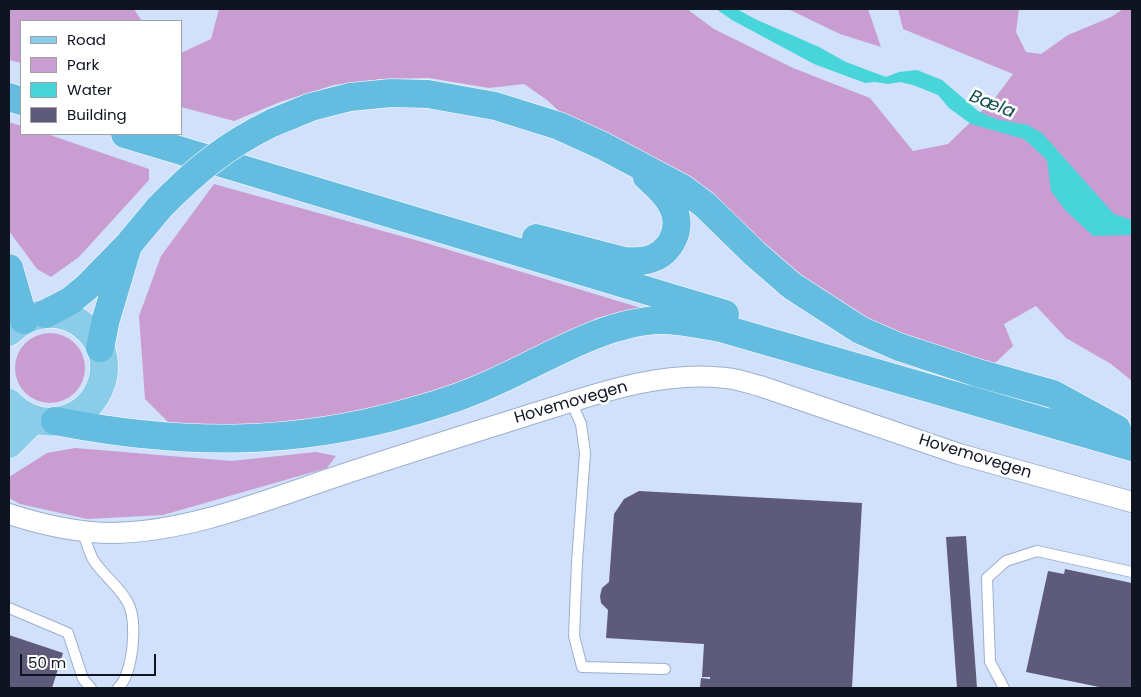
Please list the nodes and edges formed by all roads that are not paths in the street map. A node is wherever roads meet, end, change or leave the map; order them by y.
1 (129, 135) edge
2 (635, 165) junction
3 (235, 168) junction
4 (129, 244) junction
5 (9, 268) edge
6 (19, 326) edge
7 (100, 348) junction
8 (571, 401) junction
9 (9, 403) edge
10 (44, 420) junction
11 (1127, 437) edge
12 (9, 444) edge
13 (1132, 502) edge
14 (9, 514) edge
15 (83, 532) junction
16 (1132, 572) edge
17 (9, 608) edge
18 (665, 669) dead end
19 (91, 688) edge
20 (118, 688) edge
21 (1004, 688) edge

1 - 3 highway
2 - 3 highway
2 - 4 highway, bridge
2 - 11 highway
3 - 11 highway
4 - 6 highway
4 - 7 highway
5 - 6 highway
6 - 7 main road
7 - 10 main road
8 - 13 street, Hovemovegen
8 - 15 street, Hovemovegen
8 - 18 lane
9 - 10 main road
10 - 11 highway
10 - 12 main road
14 - 15 street, Hovemovegen
15 - 20 lane
16 - 21 lane
17 - 19 lane

